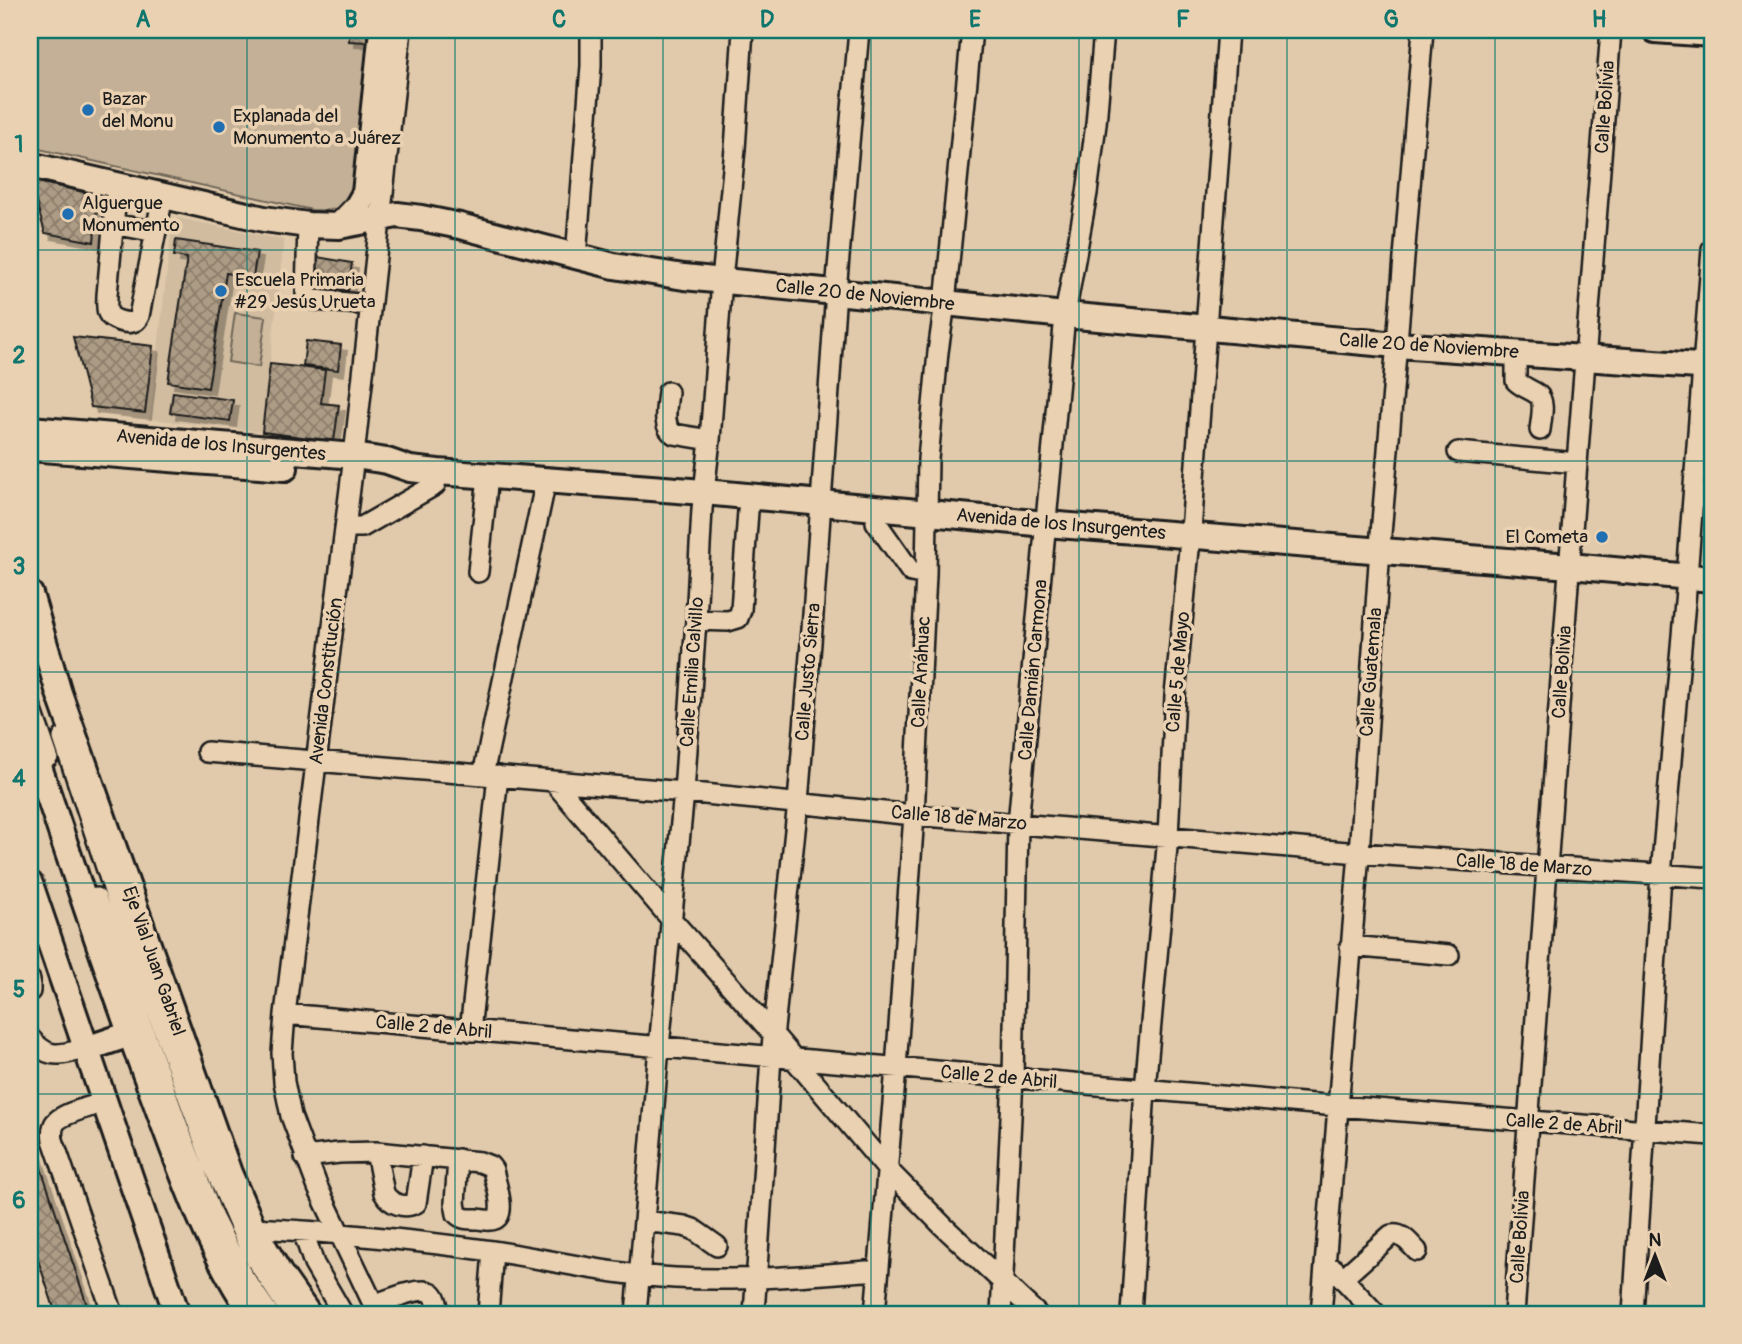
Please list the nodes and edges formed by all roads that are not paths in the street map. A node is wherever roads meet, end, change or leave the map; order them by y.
1 (382, 30) edge
2 (401, 30) edge
3 (591, 30) edge
4 (743, 30) edge
5 (859, 30) edge
6 (972, 30) edge
7 (1104, 30) edge
8 (1228, 30) edge
9 (1423, 30) edge
10 (1611, 30) edge
11 (1655, 30) edge
12 (1712, 34) edge
13 (30, 166) edge
14 (117, 184) junction
15 (163, 196) junction
16 (379, 218) junction
17 (113, 224) junction
18 (308, 225) junction
19 (338, 226) junction
20 (156, 232) junction
21 (1712, 249) edge
22 (576, 257) junction
23 (722, 280) junction
24 (836, 291) junction
25 (945, 303) junction
26 (370, 305) junction
27 (1065, 315) junction
28 (1207, 327) junction
29 (1397, 345) junction
30 (1516, 353) junction
31 (1585, 358) junction
32 (1708, 366) edge
33 (668, 392) dead end
34 (30, 429) edge
35 (1540, 430) dead end
36 (710, 440) junction
37 (30, 448) edge
38 (1458, 452) dead end
39 (1577, 463) junction
40 (353, 465) junction
41 (439, 472) junction
42 (488, 476) junction
43 (546, 480) junction
44 (704, 492) junction
45 (749, 497) junction
46 (820, 503) junction
47 (878, 507) junction
48 (927, 512) junction
49 (1046, 524) junction
50 (345, 527) junction
51 (1190, 535) junction
52 (1380, 551) junction
53 (1570, 566) junction
54 (478, 572) dead end
55 (926, 575) junction
56 (1688, 577) junction
57 (1712, 579) edge
58 (30, 594) edge
59 (696, 620) junction
60 (58, 693) junction
61 (30, 705) edge
62 (30, 740) edge
63 (207, 751) dead end
64 (317, 760) junction
65 (490, 775) junction
66 (552, 780) junction
67 (684, 792) junction
68 (798, 802) junction
69 (914, 815) junction
70 (1018, 824) junction
71 (1168, 836) junction
72 (1359, 853) junction
73 (1547, 866) junction
74 (1661, 875) junction
75 (1712, 878) edge
76 (30, 884) edge
77 (671, 919) junction
78 (1350, 946) junction
79 (1449, 955) dead end
80 (30, 980) edge
81 (30, 991) edge
82 (285, 1014) junction
83 (470, 1031) junction
84 (130, 1034) junction
85 (773, 1034) junction
86 (30, 1038) edge
87 (659, 1047) junction
88 (86, 1049) junction
89 (771, 1057) junction
90 (794, 1060) junction
91 (897, 1068) junction
92 (1013, 1078) junction
93 (1145, 1089) junction
94 (104, 1102) junction
95 (1337, 1106) junction
96 (1528, 1121) junction
97 (1644, 1130) junction
98 (1712, 1135) edge
99 (376, 1152) junction
100 (423, 1156) junction
101 (305, 1157) junction
102 (458, 1159) dead end
103 (887, 1169) junction
104 (644, 1221) junction
105 (253, 1228) junction
106 (303, 1231) junction
107 (340, 1233) junction
108 (717, 1247) dead end
109 (493, 1251) junction
110 (1417, 1251) dead end
111 (1326, 1259) junction
112 (878, 1270) junction
113 (639, 1276) junction
114 (757, 1277) junction
115 (1343, 1278) junction
116 (1003, 1283) junction
117 (376, 1309) edge
118 (113, 1314) edge
119 (177, 1314) edge
120 (254, 1314) edge
121 (269, 1314) edge
122 (292, 1314) edge
123 (308, 1314) edge
124 (343, 1314) edge
125 (440, 1314) edge
126 (488, 1314) edge
127 (636, 1314) edge
128 (754, 1314) edge
129 (875, 1314) edge
130 (1001, 1314) edge
131 (1037, 1314) edge
132 (1131, 1314) edge
133 (1321, 1314) edge
134 (1376, 1314) edge
135 (1514, 1314) edge
136 (1633, 1314) edge

1 - 19 main road
2 - 16 street, Avenida Constitución
3 - 22 street
4 - 23 street, Calle Emilia Calvillo
5 - 24 street, Calle Justo Sierra
6 - 25 street, Calle Anáhuac
7 - 27 street, Calle Damián Carmona
8 - 28 street, Calle 5 de Mayo
9 - 29 street, Calle Guatemala
10 - 31 street, Calle Bolivia
11 - 12 main road
13 - 14 main road, Calle 20 de Noviembre
14 - 15 main road, Calle 20 de Noviembre
14 - 17 street
15 - 18 main road, Calle 20 de Noviembre
15 - 20 street
16 - 19 main road, Calle 20 de Noviembre
16 - 22 main road, Calle 20 de Noviembre
16 - 26 street, Avenida Constitución
17 - 20 street
17 - 20 street
18 - 19 main road, Calle 20 de Noviembre
18 - 26 street
21 - 32 street
22 - 23 main road, Calle 20 de Noviembre
23 - 24 main road, Calle 20 de Noviembre
23 - 36 street, Calle Emilia Calvillo
24 - 25 main road, Calle 20 de Noviembre
24 - 46 street, Calle Justo Sierra
25 - 27 main road, Calle 20 de Noviembre
25 - 48 street, Calle Anáhuac
26 - 40 street, Avenida Constitución
27 - 28 main road, Calle 20 de Noviembre
27 - 49 street, Calle Damián Carmona
28 - 29 main road, Calle 20 de Noviembre
28 - 51 street, Calle 5 de Mayo
29 - 30 main road, Calle 20 de Noviembre
29 - 52 street, Calle Guatemala
30 - 31 main road, Calle 20 de Noviembre
30 - 35 street
31 - 32 main road, Calle 20 de Noviembre
31 - 39 street, Calle Bolivia
32 - 56 street
33 - 36 street
34 - 40 main road, Avenida de los Insurgentes
36 - 44 street, Calle Emilia Calvillo
37 - 40 main road, Avenida de los Insurgentes
38 - 39 street
39 - 53 street, Calle Bolivia
40 - 41 main road, Avenida de los Insurgentes
40 - 50 street, Avenida Constitución
41 - 42 main road, Avenida de los Insurgentes
41 - 50 street
42 - 43 main road, Avenida de los Insurgentes
42 - 54 street
43 - 44 main road, Avenida de los Insurgentes
43 - 65 street
44 - 45 main road, Avenida de los Insurgentes
44 - 59 street, Calle Emilia Calvillo
45 - 46 main road, Avenida de los Insurgentes
45 - 59 street
46 - 47 main road, Avenida de los Insurgentes
46 - 68 street, Calle Justo Sierra
47 - 48 main road, Avenida de los Insurgentes
47 - 55 street
48 - 49 main road, Avenida de los Insurgentes
48 - 55 street, Calle Anáhuac
49 - 51 main road, Avenida de los Insurgentes
49 - 70 street, Calle Damián Carmona
50 - 64 street, Avenida Constitución
51 - 52 main road, Avenida de los Insurgentes
51 - 71 street, Calle 5 de Mayo
52 - 53 main road, Avenida de los Insurgentes
52 - 72 street, Calle Guatemala
53 - 56 main road, Avenida de los Insurgentes
53 - 73 street, Calle Bolivia
55 - 69 street, Calle Anáhuac
56 - 57 main road, Avenida de los Insurgentes
56 - 74 street
58 - 60 main road, Eje Vial Juan Gabriel
59 - 67 street, Calle Emilia Calvillo
60 - 105 main road, Eje Vial Juan Gabriel
60 - 122 street
61 - 121 street
62 - 84 main road
63 - 64 street, Calle 18 de Marzo
64 - 65 street, Calle 18 de Marzo
64 - 82 street, Avenida Constitución
65 - 66 street, Calle 18 de Marzo
65 - 83 street
66 - 67 street, Calle 18 de Marzo
66 - 77 street
67 - 68 street, Calle 18 de Marzo
67 - 77 street, Calle Emilia Calvillo
68 - 69 street, Calle 18 de Marzo
68 - 85 street, Calle Justo Sierra
69 - 70 street, Calle 18 de Marzo
69 - 91 street, Calle Anáhuac
70 - 71 street, Calle 18 de Marzo
70 - 92 street, Calle Damián Carmona
71 - 72 street, Calle 18 de Marzo
71 - 93 street, Calle 5 de Mayo
72 - 73 street, Calle 18 de Marzo
72 - 78 street, Calle Guatemala
73 - 74 street, Calle 18 de Marzo
73 - 96 street, Calle Bolivia
74 - 75 street, Calle 18 de Marzo
74 - 97 street
76 - 88 main road
77 - 85 street
77 - 87 street, Calle Emilia Calvillo
78 - 79 street
78 - 95 street, Calle Guatemala
80 - 81 street
82 - 83 street, Calle 2 de Abril
82 - 101 street, Avenida Constitución
83 - 87 street, Calle 2 de Abril
84 - 88 main road
84 - 120 main road
85 - 89 street, Calle Justo Sierra
85 - 90 street
86 - 88 street
87 - 89 street, Calle 2 de Abril
87 - 104 street, Calle Emilia Calvillo
88 - 94 main road
89 - 90 street, Calle 2 de Abril
89 - 114 street, Calle Justo Sierra
90 - 91 street, Calle 2 de Abril
90 - 103 street
91 - 92 street, Calle 2 de Abril
91 - 103 street, Calle Anáhuac
92 - 93 street, Calle 2 de Abril
92 - 116 street, Calle Damián Carmona
93 - 95 street, Calle 2 de Abril
93 - 132 street, Calle 5 de Mayo
94 - 118 street
94 - 119 main road
95 - 96 street, Calle 2 de Abril
95 - 111 street, Calle Guatemala
96 - 97 street, Calle 2 de Abril
96 - 135 street, Calle Bolivia
97 - 98 street, Calle 2 de Abril
97 - 136 street
99 - 100 street
99 - 100 street
99 - 101 street
100 - 102 street
101 - 107 street, Avenida Constitución
103 - 112 street, Calle Anáhuac
103 - 116 street
104 - 108 street
104 - 113 street, Calle Emilia Calvillo
105 - 106 street
105 - 123 main road, Eje Vial Juan Gabriel
106 - 107 street
106 - 124 street
107 - 109 street
107 - 117 street, Avenida Constitución
109 - 113 street
109 - 126 street
110 - 115 street
111 - 115 street
111 - 133 street, Calle Guatemala
112 - 114 street
112 - 129 street, Calle Anáhuac
113 - 114 street
113 - 127 street, Calle Emilia Calvillo
114 - 128 street, Calle Justo Sierra
115 - 134 street
116 - 130 street, Calle Damián Carmona
116 - 131 street
117 - 125 street

